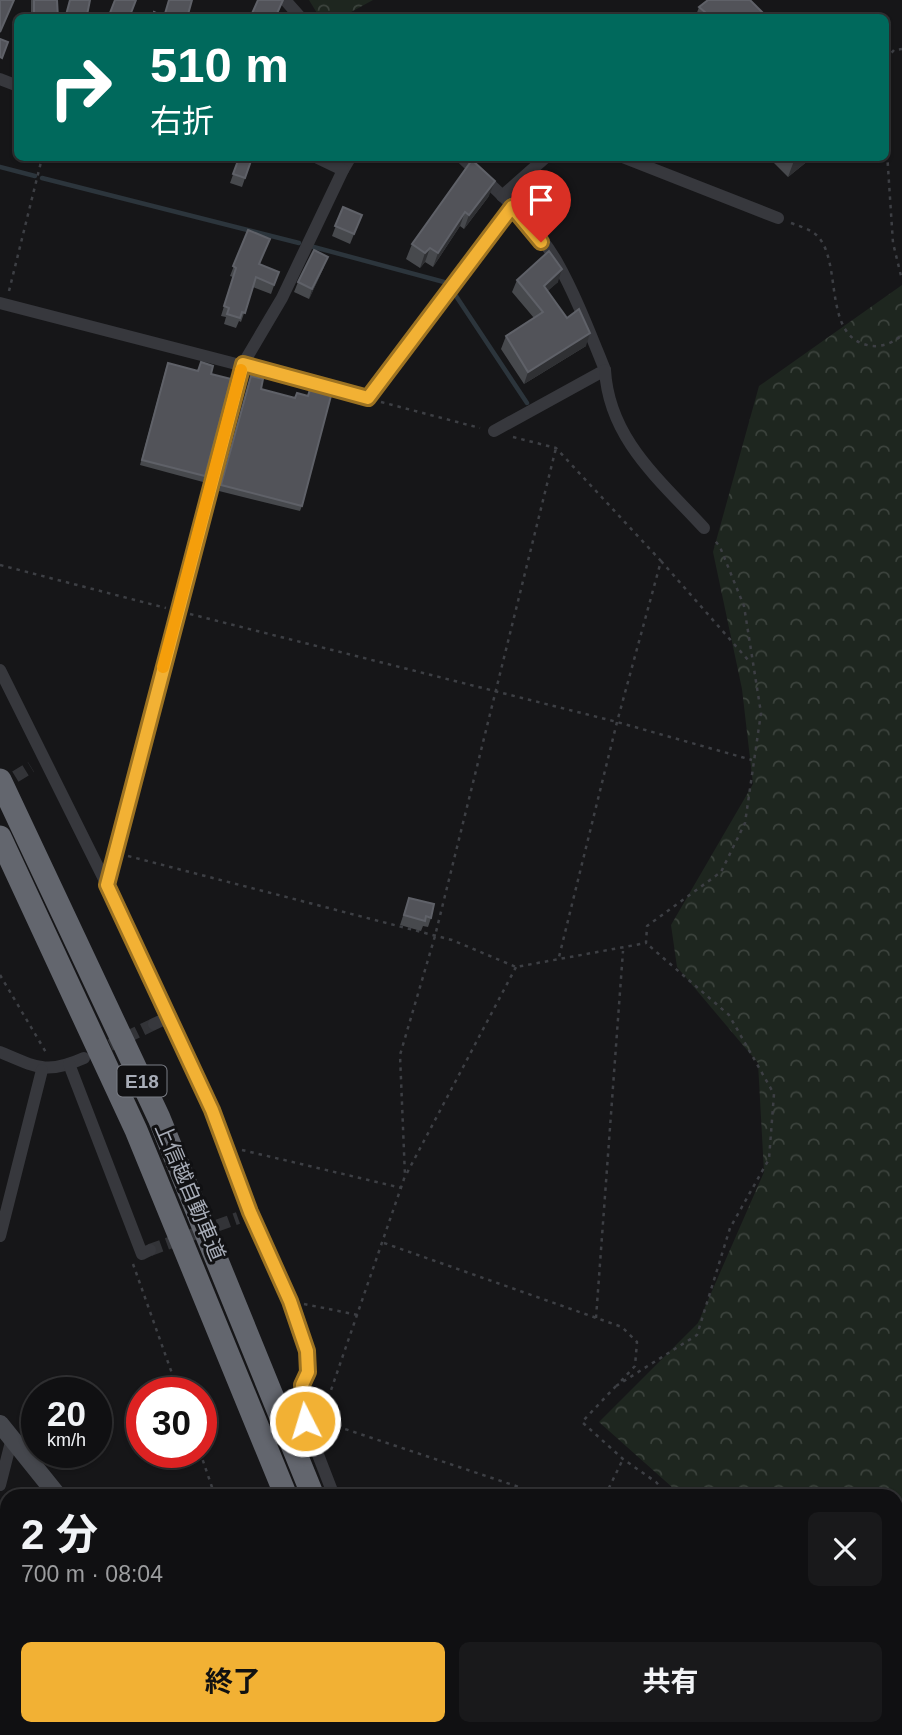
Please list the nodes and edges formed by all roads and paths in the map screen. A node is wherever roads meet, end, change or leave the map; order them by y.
1 (285, 0) edge
2 (297, 14) edge
3 (41, 161) edge
4 (324, 161) edge
5 (348, 161) edge
6 (466, 161) edge
7 (542, 161) edge
8 (633, 161) edge
9 (888, 161) edge
10 (343, 170) junction
11 (502, 196) junction
12 (512, 207) junction
13 (778, 218) joint
14 (902, 280) edge
15 (3, 303) edge
16 (902, 335) edge
17 (243, 364) junction
18 (605, 370) junction
19 (368, 398) junction
20 (494, 432) junction
21 (556, 448) junction
22 (704, 528) joint
23 (661, 561) junction
24 (0, 565) edge
25 (178, 611) junction
26 (751, 662) junction
27 (0, 670) edge
28 (495, 692) junction
29 (617, 722) junction
30 (752, 760) junction
31 (45, 761) junction
32 (31, 767) tunnel mouth
33 (0, 780) edge
34 (0, 837) edge
35 (115, 854) junction
36 (107, 885) junction
37 (435, 936) junction
38 (646, 943) junction
39 (623, 950) junction
40 (558, 961) junction
41 (516, 967) junction
42 (0, 975) edge
43 (169, 1017) junction
44 (154, 1024) tunnel mouth
45 (0, 1052) edge
46 (84, 1058) tunnel mouth
47 (69, 1064) junction
48 (49, 1069) junction
49 (226, 1146) junction
50 (405, 1176) junction
51 (402, 1188) junction
52 (2, 1221) edge
53 (0, 1236) edge
54 (384, 1242) junction
55 (150, 1250) dead end
56 (129, 1252) dead end
57 (290, 1301) junction
58 (358, 1315) junction
59 (596, 1318) junction
60 (173, 1377) edge
61 (616, 1386) junction
62 (321, 1421) junction
63 (0, 1424) edge
64 (12, 1438) junction
65 (313, 1442) junction
66 (623, 1459) junction
67 (205, 1468) edge
68 (0, 1485) edge
69 (52, 1489) edge
70 (213, 1489) edge
71 (283, 1489) edge
72 (310, 1489) edge
73 (331, 1489) edge
74 (525, 1489) edge
75 (608, 1489) edge
76 (662, 1489) edge

1 - 2 street
3 - 15 path
4 - 10 street
5 - 10 street
6 - 11 street
7 - 11 street
8 - 13 street
9 - 14 path
10 - 17 street
11 - 12 street
12 - 18 street
12 - 19 street
13 - 16 path
15 - 17 street
17 - 19 street
17 - 25 street
18 - 20 street
18 - 22 street
19 - 20 path
20 - 21 path
21 - 23 path
21 - 28 path
22 - 26 path
23 - 26 path
23 - 29 path
24 - 25 path
25 - 28 path
25 - 35 street
26 - 30 path
27 - 31 street
28 - 29 path
28 - 37 path
29 - 30 path
29 - 40 path
30 - 38 path
31 - 32 street
31 - 36 street
33 - 72 highway, 上信越自動車道 / E18
34 - 71 highway, 上信越自動車道 / E18
35 - 36 street
35 - 37 path
36 - 43 street
37 - 41 path
37 - 50 path
38 - 39 path
38 - 61 path
39 - 40 path
39 - 59 path
40 - 41 path
41 - 50 path
42 - 48 path
43 - 44 street
43 - 49 street
45 - 48 street
46 - 47 street
47 - 48 street
47 - 55 street
48 - 52 street
49 - 51 path
49 - 57 street
50 - 51 path
51 - 54 path
52 - 53 street
54 - 58 path
54 - 59 path
56 - 60 path
57 - 58 path
57 - 65 street
58 - 62 path
59 - 61 path
61 - 66 path
62 - 65 path
62 - 74 path
63 - 64 main road
64 - 68 street
64 - 69 main road
65 - 73 street
66 - 75 path
66 - 76 path
67 - 70 path

